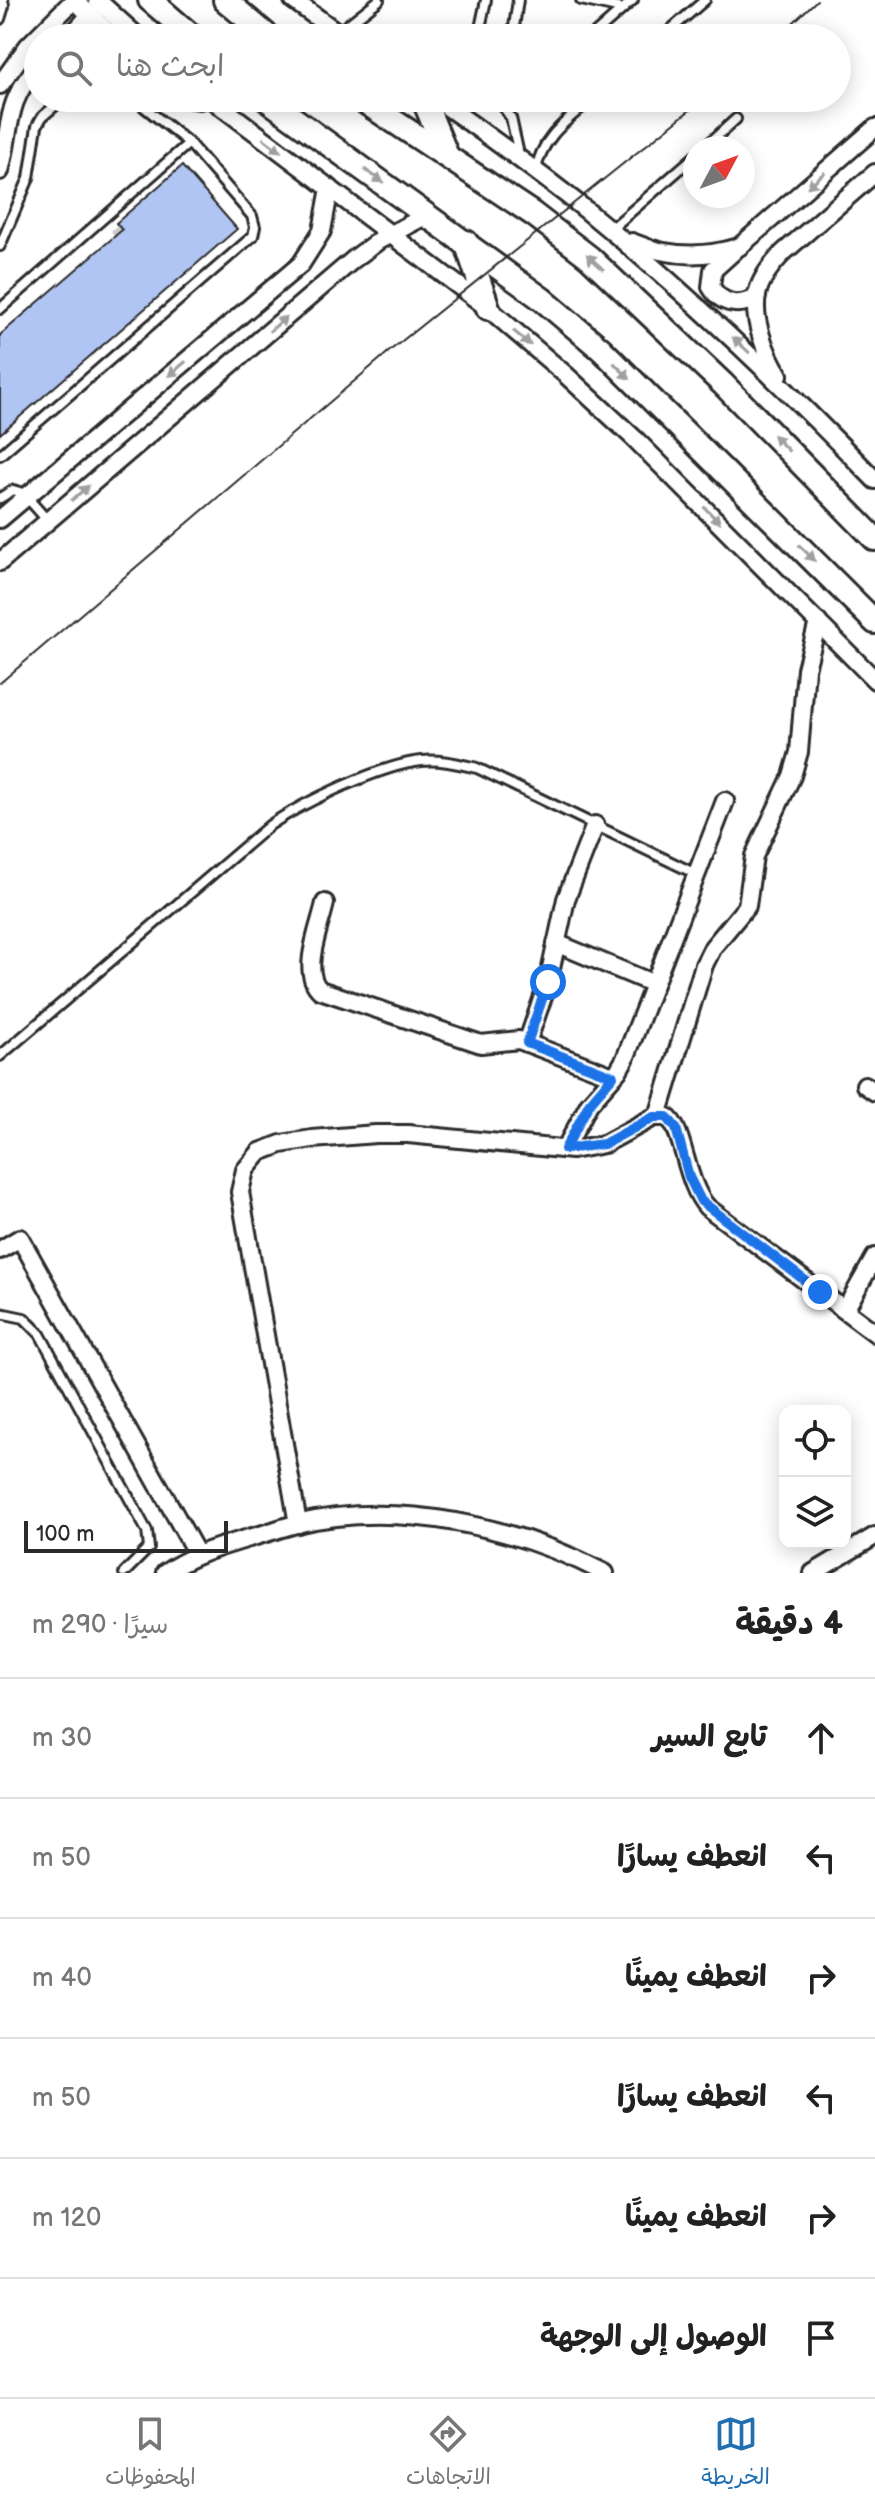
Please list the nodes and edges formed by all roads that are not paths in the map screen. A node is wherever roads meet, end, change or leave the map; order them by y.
1 (3, 0) edge
2 (74, 0) edge
3 (150, 0) edge
4 (225, 0) edge
5 (293, 0) edge
6 (379, 0) edge
7 (486, 0) edge
8 (518, 0) edge
9 (581, 0) edge
10 (633, 0) edge
11 (705, 0) edge
12 (93, 8) edge
13 (622, 9) junction
14 (0, 19) edge
15 (50, 24) edge
16 (80, 24) edge
17 (118, 24) edge
18 (178, 24) edge
19 (253, 24) edge
20 (325, 24) edge
21 (354, 24) edge
22 (481, 24) edge
23 (514, 24) edge
24 (605, 24) edge
25 (677, 24) edge
26 (24, 51) edge
27 (24, 85) edge
28 (0, 87) edge
29 (17, 95) junction
30 (48, 112) edge
31 (150, 112) edge
32 (228, 112) edge
33 (285, 112) edge
34 (380, 112) edge
35 (429, 112) edge
36 (455, 112) edge
37 (507, 112) edge
38 (578, 112) edge
39 (736, 119) dead end
40 (875, 128) edge
41 (717, 136) edge
42 (189, 143) junction
43 (447, 156) junction
44 (520, 159) junction
45 (683, 166) edge
46 (0, 171) edge
47 (536, 171) junction
48 (875, 173) edge
49 (330, 188) junction
50 (429, 214) junction
51 (610, 230) junction
52 (390, 234) junction
53 (466, 242) junction
54 (0, 246) edge
55 (739, 247) junction
56 (757, 296) junction
57 (488, 308) junction
58 (0, 309) edge
59 (794, 396) junction
60 (0, 455) edge
61 (875, 480) edge
62 (27, 497) junction
63 (0, 498) edge
64 (0, 519) edge
65 (48, 521) junction
66 (875, 539) edge
67 (0, 562) edge
68 (818, 622) junction
69 (875, 622) edge
70 (875, 680) edge
71 (725, 801) dead end
72 (595, 825) junction
73 (697, 874) junction
74 (325, 903) dead end
75 (556, 943) junction
76 (654, 984) junction
77 (527, 1043) junction
78 (0, 1056) edge
79 (613, 1076) junction
80 (658, 1116) junction
81 (565, 1149) junction
82 (0, 1250) edge
83 (875, 1257) edge
84 (845, 1310) junction
85 (0, 1313) edge
86 (875, 1333) edge
87 (298, 1524) junction
88 (875, 1536) edge
89 (197, 1554) junction
90 (129, 1571) edge
91 (165, 1573) edge
92 (605, 1573) edge
93 (813, 1573) edge

1 - 14 lane
2 - 12 street
2 - 15 street
3 - 18 main road
4 - 19 main road
5 - 20 street
6 - 21 lane
7 - 22 lane
8 - 23 lane
9 - 13 lane
10 - 13 lane
11 - 25 lane
12 - 16 street
12 - 17 street
13 - 24 lane
26 - 28 street
27 - 29 street
28 - 29 street
29 - 46 street
30 - 54 lane
31 - 42 lane
32 -> 49 street
33 -> 50 main road
34 - 43 main road
35 - 43 main road
36 - 44 street
37 - 44 lane
38 - 47 lane
39 - 41 lane
40 -> 55 street
42 - 58 lane
42 - 60 lane
66 -> 43 main road
44 - 47 street
45 - 51 lane
47 - 51 street
48 - 56 street
49 - 52 street
49 -> 62 street
50 - 52 street
50 - 53 main road
51 - 55 street
59 -> 51 street
52 - 57 street
65 -> 52 street
53 - 57 main road
53 -> 69 main road
55 - 56 street
56 - 59 street
57 -> 68 street
59 - 61 street
62 - 63 lane
62 - 64 street
62 - 65 lane
65 - 67 street
68 - 70 street
68 - 80 street
71 - 73 street
72 - 73 lane
72 - 75 street
72 - 78 lane
73 - 76 street
74 - 77 street
75 - 76 street
75 - 77 street
76 - 79 street
77 - 79 street
79 - 81 street
80 - 81 street
80 - 84 street
81 - 87 street
82 - 89 street
83 - 84 street
84 - 86 street
85 - 90 lane
87 - 89 street
87 - 92 street
88 - 93 street
89 - 91 street

